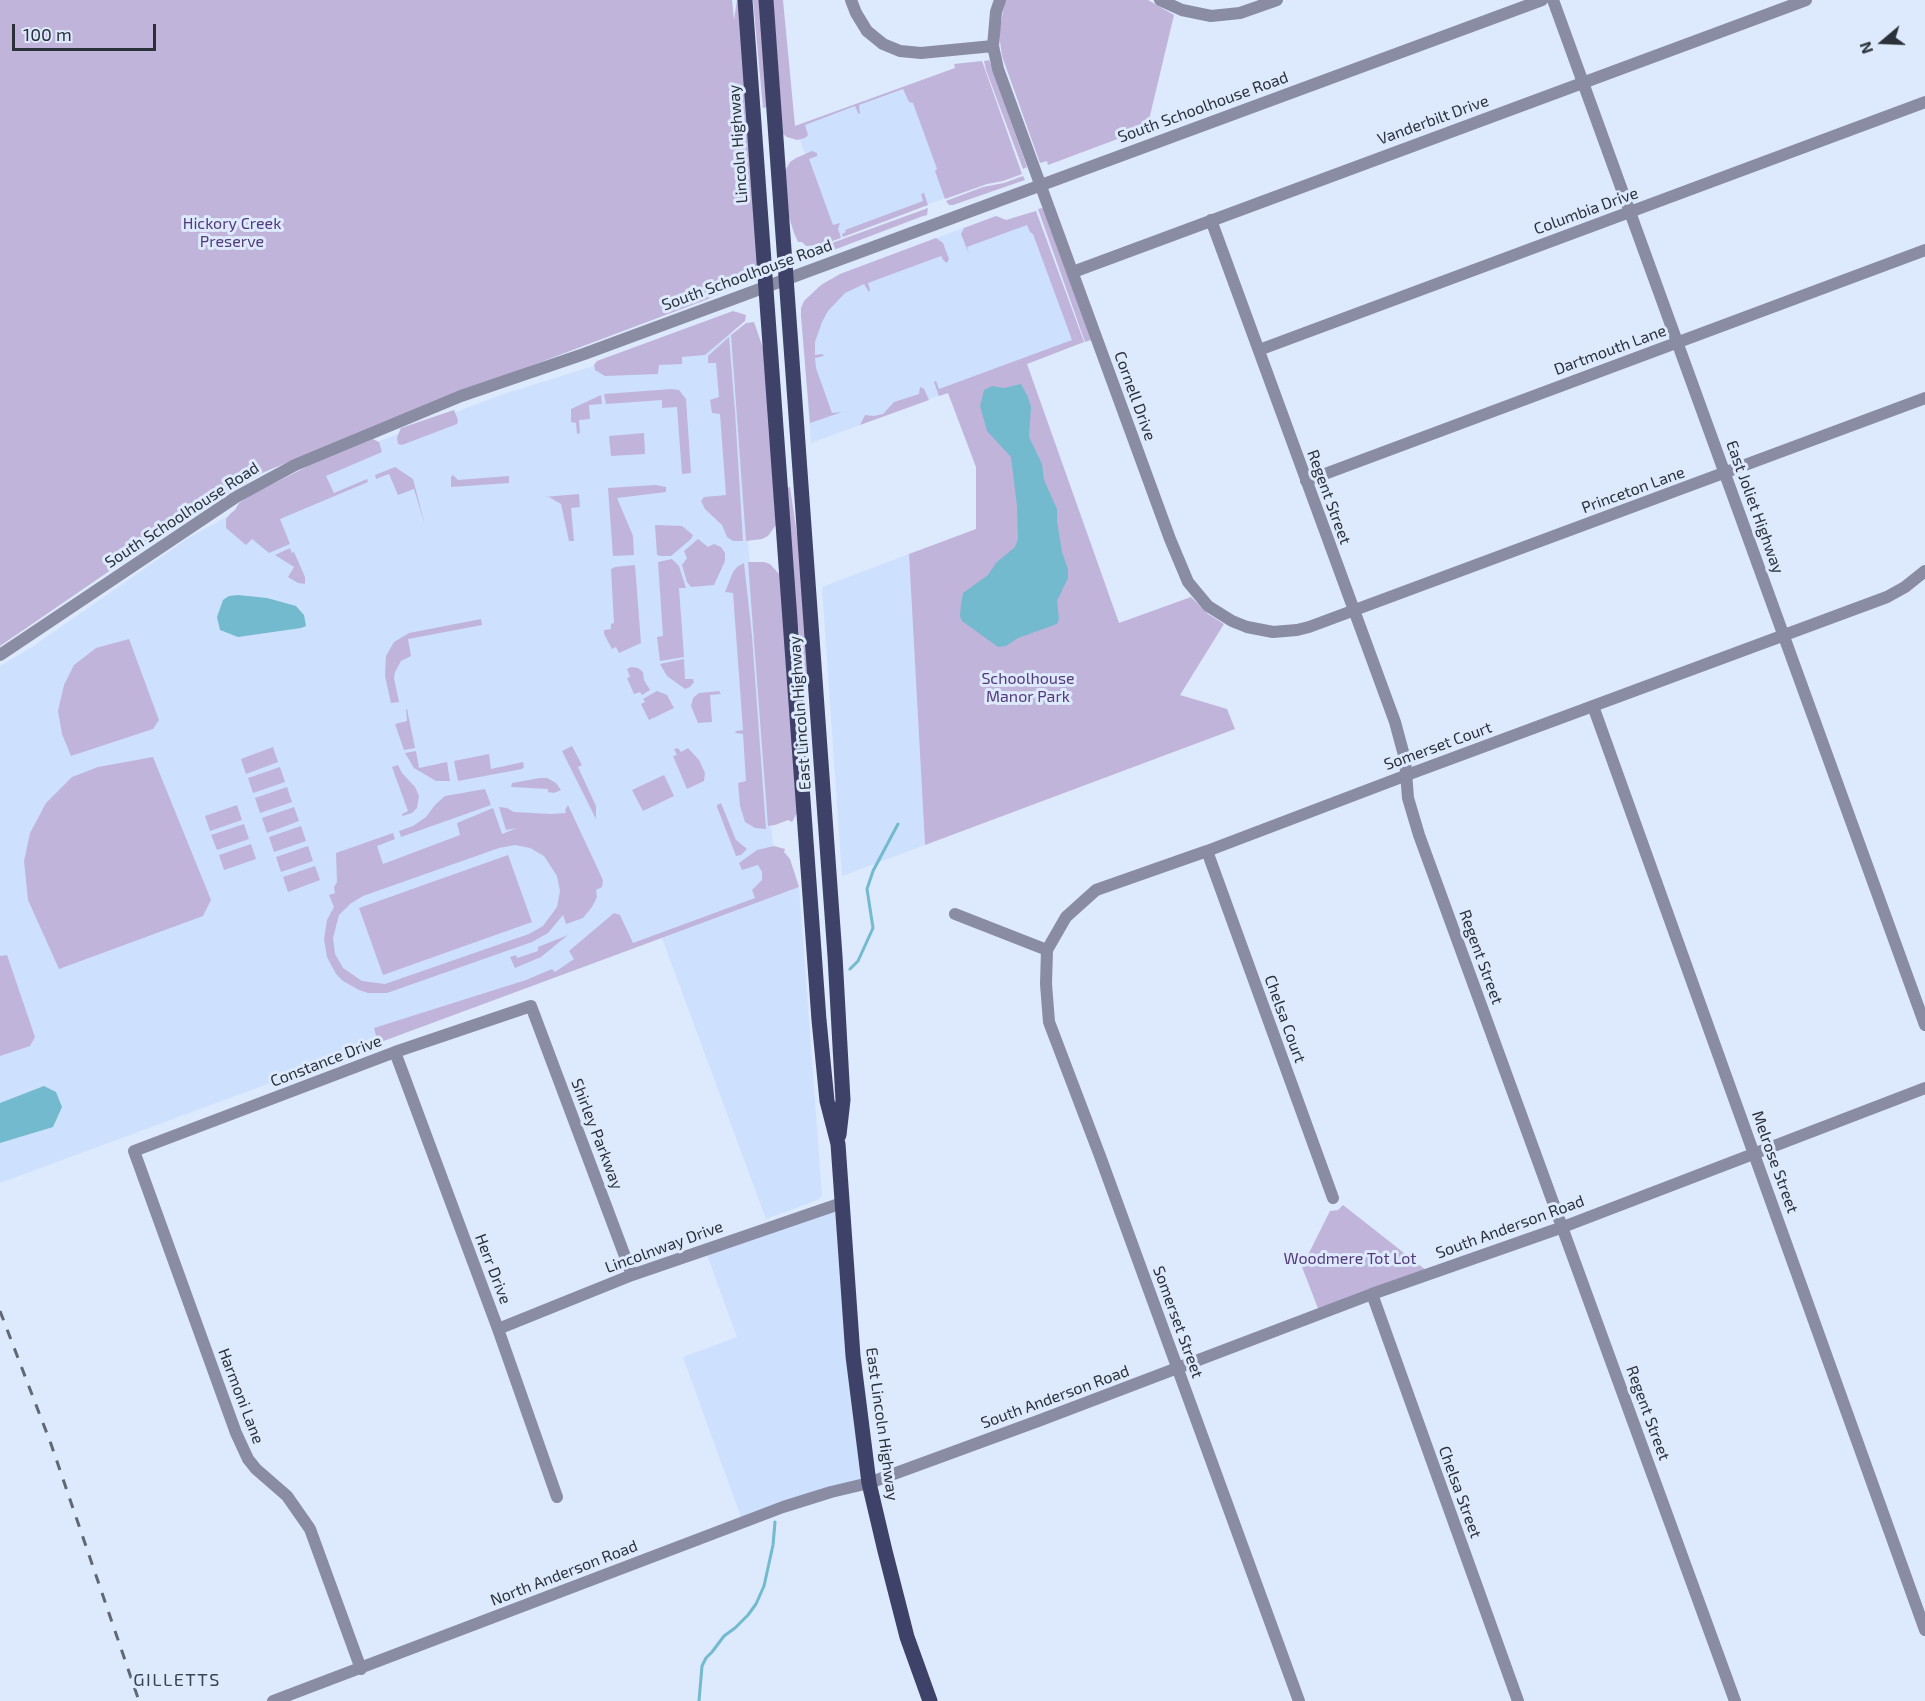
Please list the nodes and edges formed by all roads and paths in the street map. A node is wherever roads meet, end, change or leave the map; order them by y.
1 (745, 0) edge
2 (766, 0) edge
3 (851, 0) edge
4 (1000, 0) edge
5 (1160, 0) edge
6 (1277, 0) edge
7 (1542, 0) edge
8 (1553, 0) edge
9 (1806, 0) edge
10 (993, 45) junction
11 (1583, 83) junction
12 (1925, 102) edge
13 (1040, 184) junction
14 (1630, 213) junction
15 (1211, 220) junction
16 (1925, 250) edge
17 (1073, 272) junction
18 (785, 279) junction
19 (766, 286) junction
20 (1678, 342) junction
21 (1259, 350) junction
22 (1925, 398) edge
23 (1726, 473) junction
24 (1306, 480) junction
25 (1925, 571) edge
26 (1353, 612) junction
27 (1784, 634) junction
28 (0, 655) edge
29 (1593, 706) junction
30 (1407, 775) junction
31 (1207, 851) junction
32 (955, 914) dead end
33 (1047, 950) junction
34 (531, 1006) joint
35 (1925, 1025) edge
36 (395, 1052) junction
37 (1925, 1088) edge
38 (838, 1144) junction
39 (134, 1151) joint
40 (1754, 1153) junction
41 (1333, 1198) dead end
42 (842, 1203) junction
43 (1563, 1227) junction
44 (632, 1275) junction
45 (1372, 1294) junction
46 (498, 1329) junction
47 (1178, 1369) junction
48 (870, 1483) junction
49 (557, 1497) dead end
50 (1925, 1630) edge
51 (361, 1669) junction
52 (273, 1701) edge
53 (930, 1701) edge
54 (1299, 1701) edge
55 (1518, 1701) edge
56 (1734, 1701) edge

1 - 19 main road, Lincoln Highway
2 - 18 main road
3 - 10 street
4 - 10 street, Cornell Drive
5 - 6 street
7 - 13 street, South Schoolhouse Road
8 - 11 street, East Joliet Highway
9 - 11 street, Vanderbilt Drive
10 - 13 street, Cornell Drive
11 - 14 street, East Joliet Highway
11 - 15 street, Vanderbilt Drive
12 - 14 street, Columbia Drive
13 - 17 street, Cornell Drive
13 - 18 street, South Schoolhouse Road
14 - 20 street, East Joliet Highway
14 - 21 street, Columbia Drive
15 - 17 street, Vanderbilt Drive
15 - 21 street, Regent Street
16 - 20 street, Dartmouth Lane
17 - 26 street, Cornell Drive
18 - 19 street, South Schoolhouse Road
18 - 38 main road, East Lincoln Highway
19 - 28 street, South Schoolhouse Road
19 - 38 main road, East Lincoln Highway
20 - 23 street, East Joliet Highway
20 - 24 street, Dartmouth Lane
21 - 24 street, Regent Street
22 - 23 street, Princeton Lane
23 - 26 street, Princeton Lane
23 - 27 street, East Joliet Highway
24 - 26 street, Regent Street
25 - 27 street, Somerset Court
26 - 30 street, Regent Street
27 - 29 street, Somerset Court
27 - 35 street, East Joliet Highway
29 - 30 street, Somerset Court
29 - 40 street, Melrose Street
30 - 31 street, Somerset Court
30 - 43 street, Regent Street
31 - 33 street, Somerset Court
31 - 41 street, Chelsa Court
32 - 33 street
33 - 47 street, Somerset Street
34 - 36 street, Constance Drive
34 - 44 street, Shirley Parkway
36 - 39 street, Constance Drive
36 - 46 street, Herr Drive
37 - 40 street, South Anderson Road
38 - 42 main road, East Lincoln Highway
39 - 51 street, Harmoni Lane
40 - 43 street, South Anderson Road
40 - 50 street, Melrose Street
42 - 44 street, Lincolnway Drive
42 - 48 main road, East Lincoln Highway
43 - 45 street, South Anderson Road
43 - 56 street, Regent Street
44 - 46 street, Lincolnway Drive
45 - 47 street, South Anderson Road
45 - 55 street, Chelsa Street
46 - 49 street, Herr Drive
47 - 48 street, South Anderson Road
47 - 54 street, Somerset Street
48 - 51 street, North Anderson Road
48 - 53 main road, East Lincoln Highway
51 - 52 street, North Anderson Road

